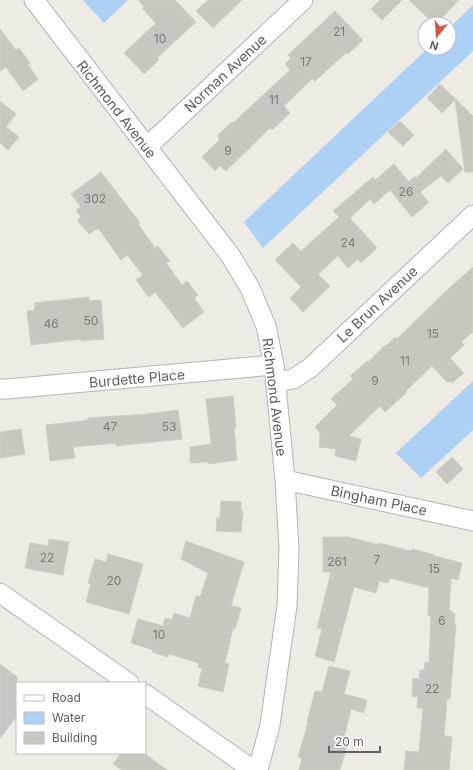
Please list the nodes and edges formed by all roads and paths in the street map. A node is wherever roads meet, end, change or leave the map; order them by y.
1 (34, 0) edge
2 (303, 0) edge
3 (147, 147) junction
4 (473, 215) edge
5 (275, 374) junction
6 (0, 389) edge
7 (285, 480) junction
8 (473, 521) edge
9 (0, 593) edge
10 (128, 682) edge
11 (146, 695) edge
12 (253, 770) edge
13 (258, 770) edge

1 - 3 street, Richmond Avenue
2 - 3 street, Norman Avenue
3 - 5 street, Richmond Avenue
4 - 5 street, Le Brun Avenue
5 - 6 street, Burdette Place
5 - 7 street, Richmond Avenue
7 - 8 street, Bingham Place
7 - 13 street, Richmond Avenue
9 - 10 street
11 - 12 street

